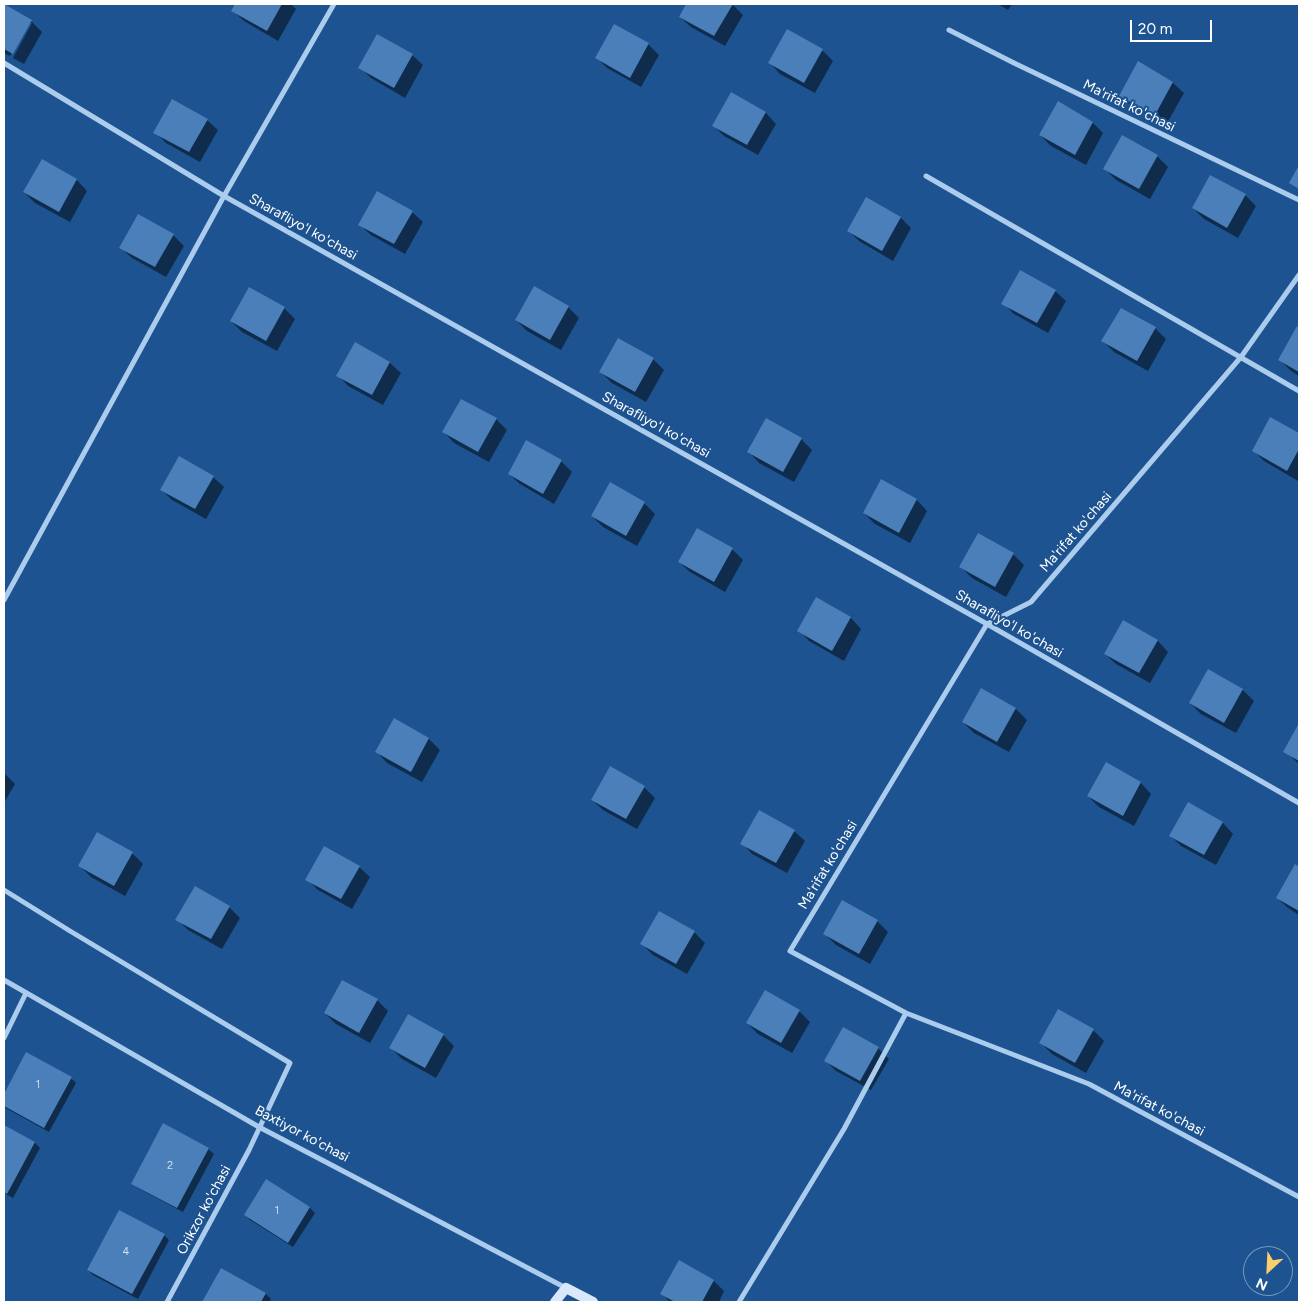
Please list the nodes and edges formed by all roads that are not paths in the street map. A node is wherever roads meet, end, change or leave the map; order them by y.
1 (334, 4) edge
2 (949, 30) dead end
3 (4, 63) edge
4 (926, 176) dead end
5 (224, 196) junction
6 (1299, 200) edge
7 (1299, 275) edge
8 (1241, 357) junction
9 (1299, 391) edge
10 (4, 600) edge
11 (987, 624) junction
12 (1299, 803) edge
13 (4, 890) edge
14 (4, 980) edge
15 (26, 993) junction
16 (906, 1013) junction
17 (4, 1038) edge
18 (259, 1127) junction
19 (1299, 1198) edge
20 (566, 1288) junction
21 (167, 1302) edge
22 (555, 1302) edge
23 (593, 1302) edge
24 (738, 1302) edge

1 - 5 street
2 - 6 street, Ma'rifat ko'chasi
3 - 5 street, Sharafliyo'l ko'chasi
4 - 8 street
5 - 10 street
5 - 11 street, Sharafliyo'l ko'chasi
7 - 8 street, Ma'rifat ko'chasi
8 - 9 street
8 - 11 street, Ma'rifat ko'chasi
11 - 12 street, Sharafliyo'l ko'chasi
11 - 16 street, Ma'rifat ko'chasi
13 - 18 street, Orikzor ko'chasi
14 - 15 street, Baxtiyor ko'chasi
15 - 17 street
15 - 18 street, Baxtiyor ko'chasi
16 - 19 street, Ma'rifat ko'chasi
16 - 24 street
18 - 20 street, Baxtiyor ko'chasi
18 - 21 street, Orikzor ko'chasi
20 - 22 street
20 - 23 street, Baxtiyor ko'chasi

